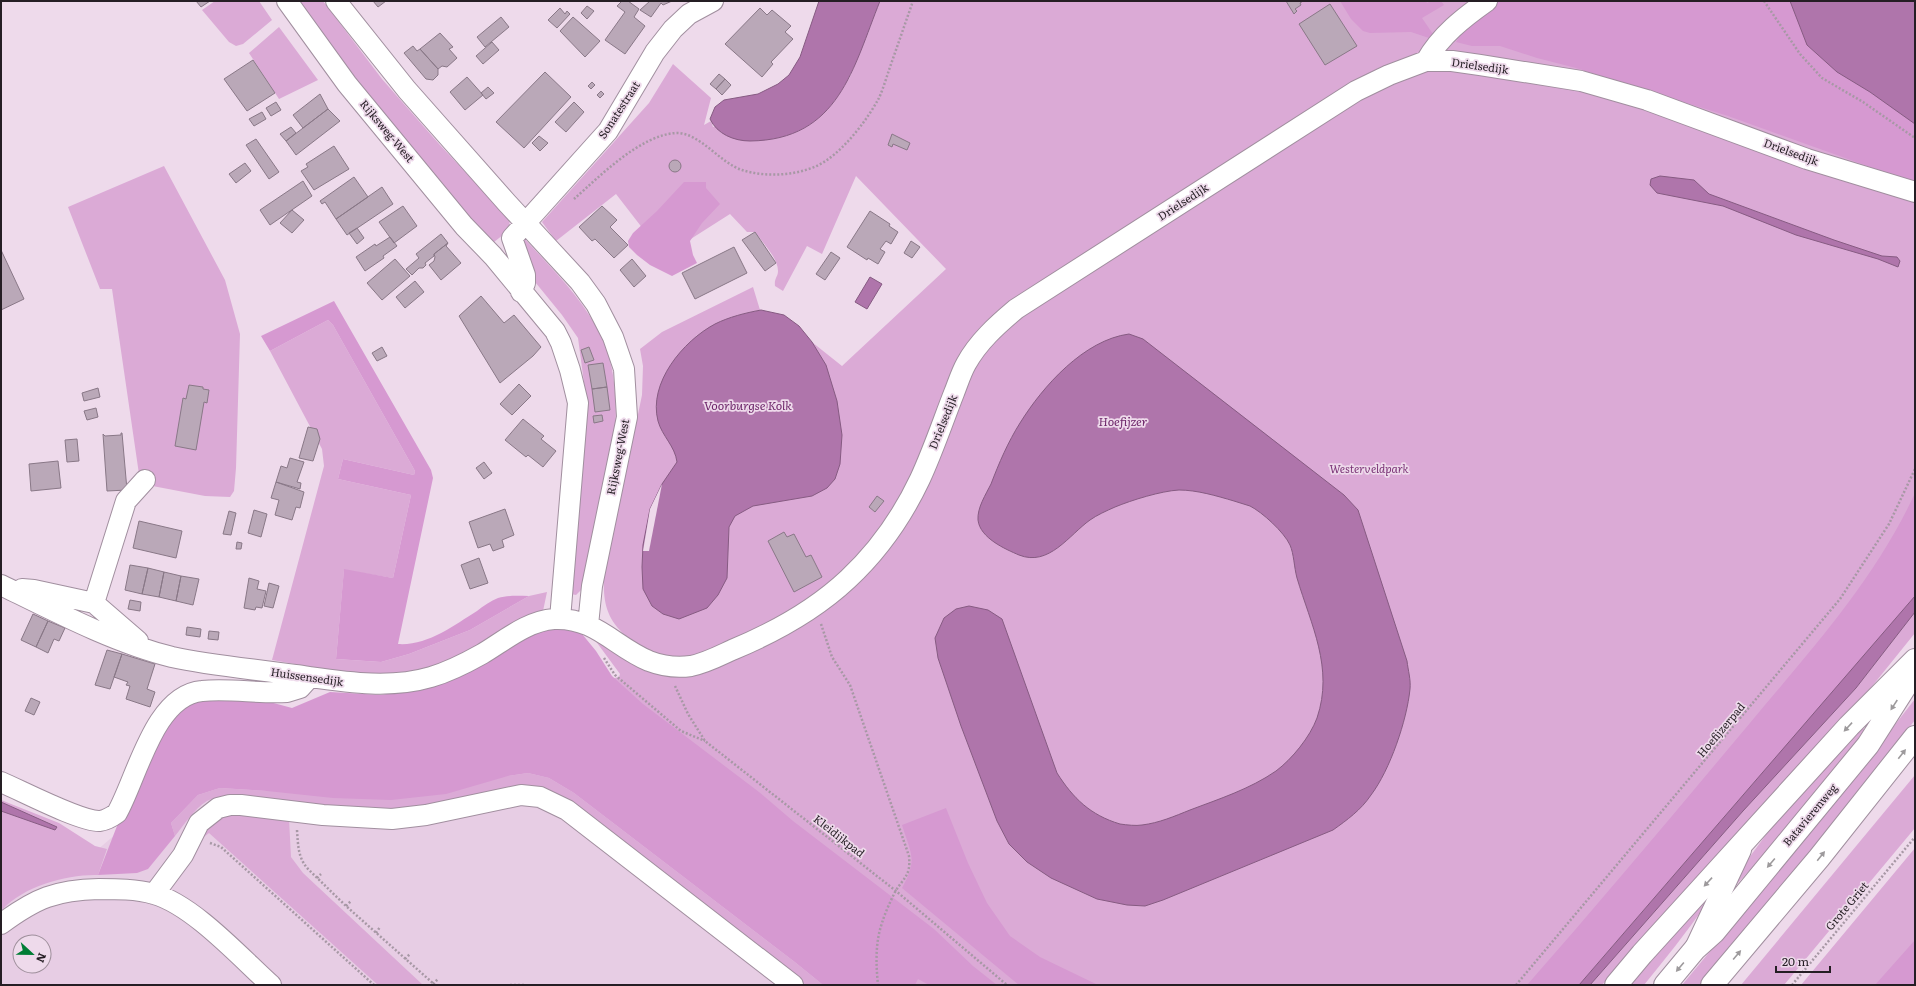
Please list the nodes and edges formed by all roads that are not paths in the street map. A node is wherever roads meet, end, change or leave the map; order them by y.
1 (287, 1) edge
2 (336, 1) edge
3 (1486, 1) edge
4 (708, 2) edge
5 (1426, 60) junction
6 (1915, 192) edge
7 (519, 230) junction
8 (492, 256) junction
9 (521, 292) junction
10 (145, 480) dead end
11 (4, 586) edge
12 (94, 603) junction
13 (560, 619) junction
14 (588, 625) junction
15 (611, 637) joint
16 (148, 649) junction
17 (1915, 660) edge
18 (1915, 672) edge
19 (310, 677) junction
20 (1915, 737) edge
21 (1, 782) edge
22 (1744, 843) junction
23 (154, 894) junction
24 (1, 924) edge
25 (1695, 949) junction
26 (271, 985) edge
27 (793, 985) edge
28 (1616, 985) edge
29 (1665, 985) edge
30 (1712, 985) edge

1 - 8 street, Rijksweg-West
2 - 7 street, Rijksweg-West
3 - 5 street
4 - 7 street, Sonatestraat
5 - 6 street, Drielsedijk
5 - 15 street, Drielsedijk
7 - 8 street
7 - 9 street, Rijksweg-West
7 - 14 street, Rijksweg-West
8 - 9 street, Rijksweg-West
9 - 13 street, Rijksweg-West
10 - 12 street
11 - 12 street
11 - 16 street, Huissensedijk
12 - 16 street
13 - 14 street, Huissensedijk
13 - 19 street, Huissensedijk
14 - 15 street, Huissensedijk
16 - 19 street, Huissensedijk
17 -> 22 main road, Batavierenweg
18 -> 25 main road, Batavierenweg
19 - 21 street
30 -> 20 main road
22 - 25 street, Batavierenweg
22 -> 28 main road, Batavierenweg
23 - 24 street
23 - 26 street
23 - 27 street
25 -> 29 main road, Batavierenweg

